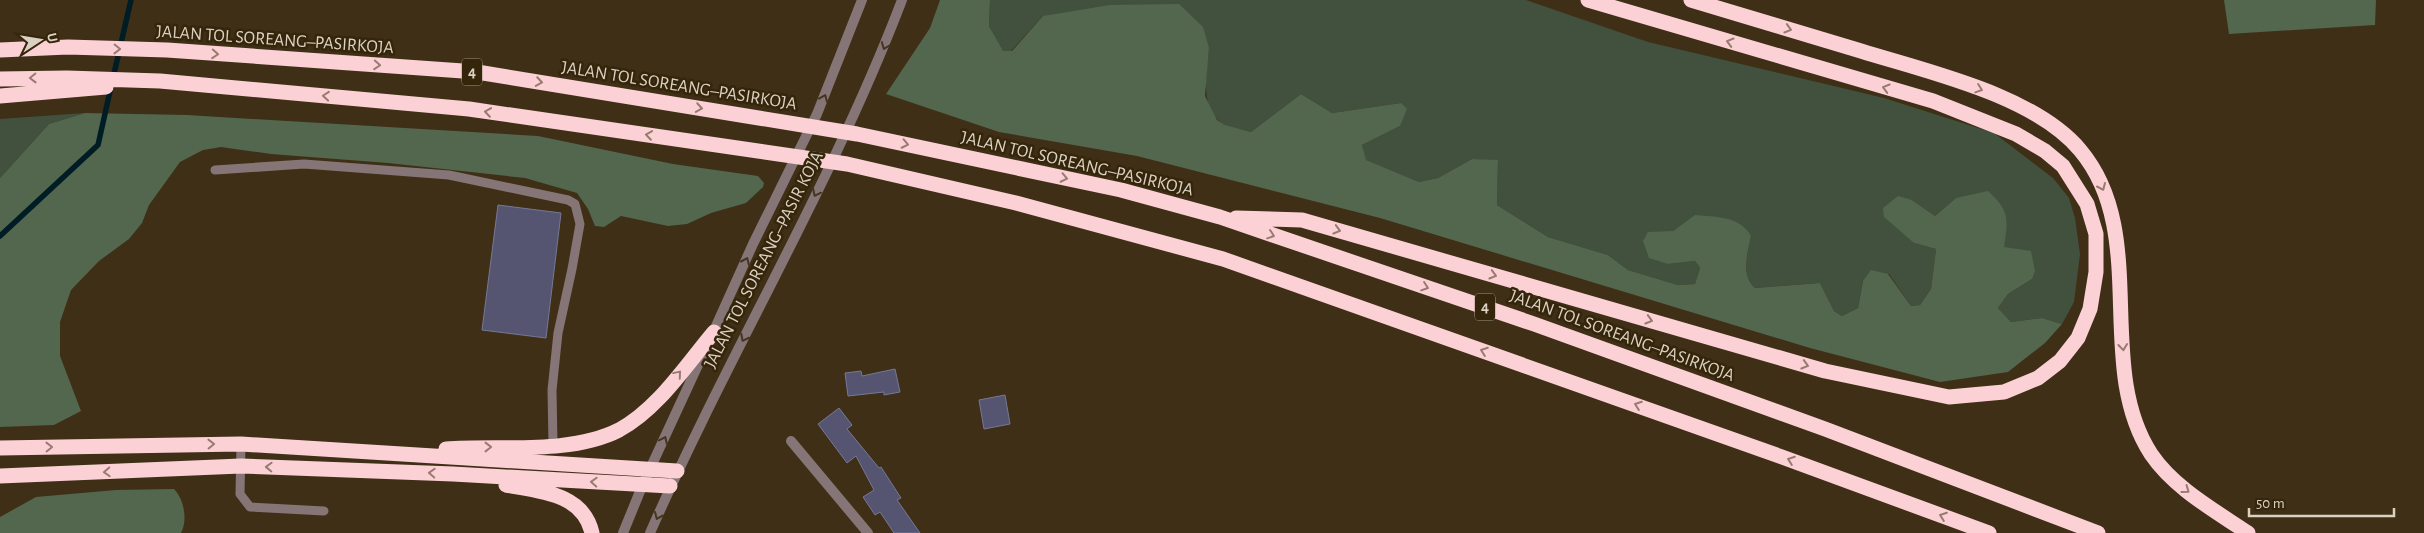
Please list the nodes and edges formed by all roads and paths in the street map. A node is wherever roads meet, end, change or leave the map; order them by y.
1 (862, 0) edge
2 (902, 0) edge
3 (1588, 0) edge
4 (1691, 0) edge
5 (0, 50) edge
6 (0, 79) edge
7 (66, 84) junction
8 (0, 96) edge
9 (215, 170) dead end
10 (1220, 217) junction
11 (714, 332) junction
12 (791, 441) dead end
13 (242, 444) junction
14 (552, 445) junction
15 (0, 448) edge
16 (387, 453) junction
17 (240, 466) junction
18 (650, 470) junction
19 (677, 471) junction
20 (453, 474) junction
21 (0, 476) edge
22 (642, 484) junction
23 (670, 486) junction
24 (324, 511) dead end
25 (592, 533) edge
26 (623, 533) edge
27 (650, 533) edge
28 (868, 533) edge
29 (1989, 533) edge
30 (2098, 533) edge
31 (2248, 533) edge

11 -> 1 street, JALAN TOL SOREANG–PASIR KOJA
2 -> 19 street, JALAN TOL SOREANG–PASIR KOJA
10 -> 3 highway
4 -> 31 highway
5 -> 10 highway, JALAN TOL SOREANG–PASIRKOJA / 4
7 -> 6 highway
7 - 8 highway
29 -> 7 highway, 4
9 - 14 lane
10 -> 30 highway, JALAN TOL SOREANG–PASIRKOJA / 4
14 -> 11 highway
18 -> 11 street, JALAN TOL SOREANG–PASIR KOJA
12 - 28 street
15 -> 13 highway
13 - 16 highway
13 - 17 lane
16 -> 14 highway
16 - 18 highway
20 -> 17 highway
17 -> 21 highway
17 - 24 lane
18 - 19 highway
18 - 22 street, JALAN TOL SOREANG–PASIR KOJA
19 - 23 street, JALAN TOL SOREANG–PASIR KOJA
22 -> 20 highway
20 - 25 highway
22 - 23 highway
22 - 26 street, JALAN TOL SOREANG–PASIR KOJA
23 -> 27 street, JALAN TOL SOREANG–PASIR KOJA

